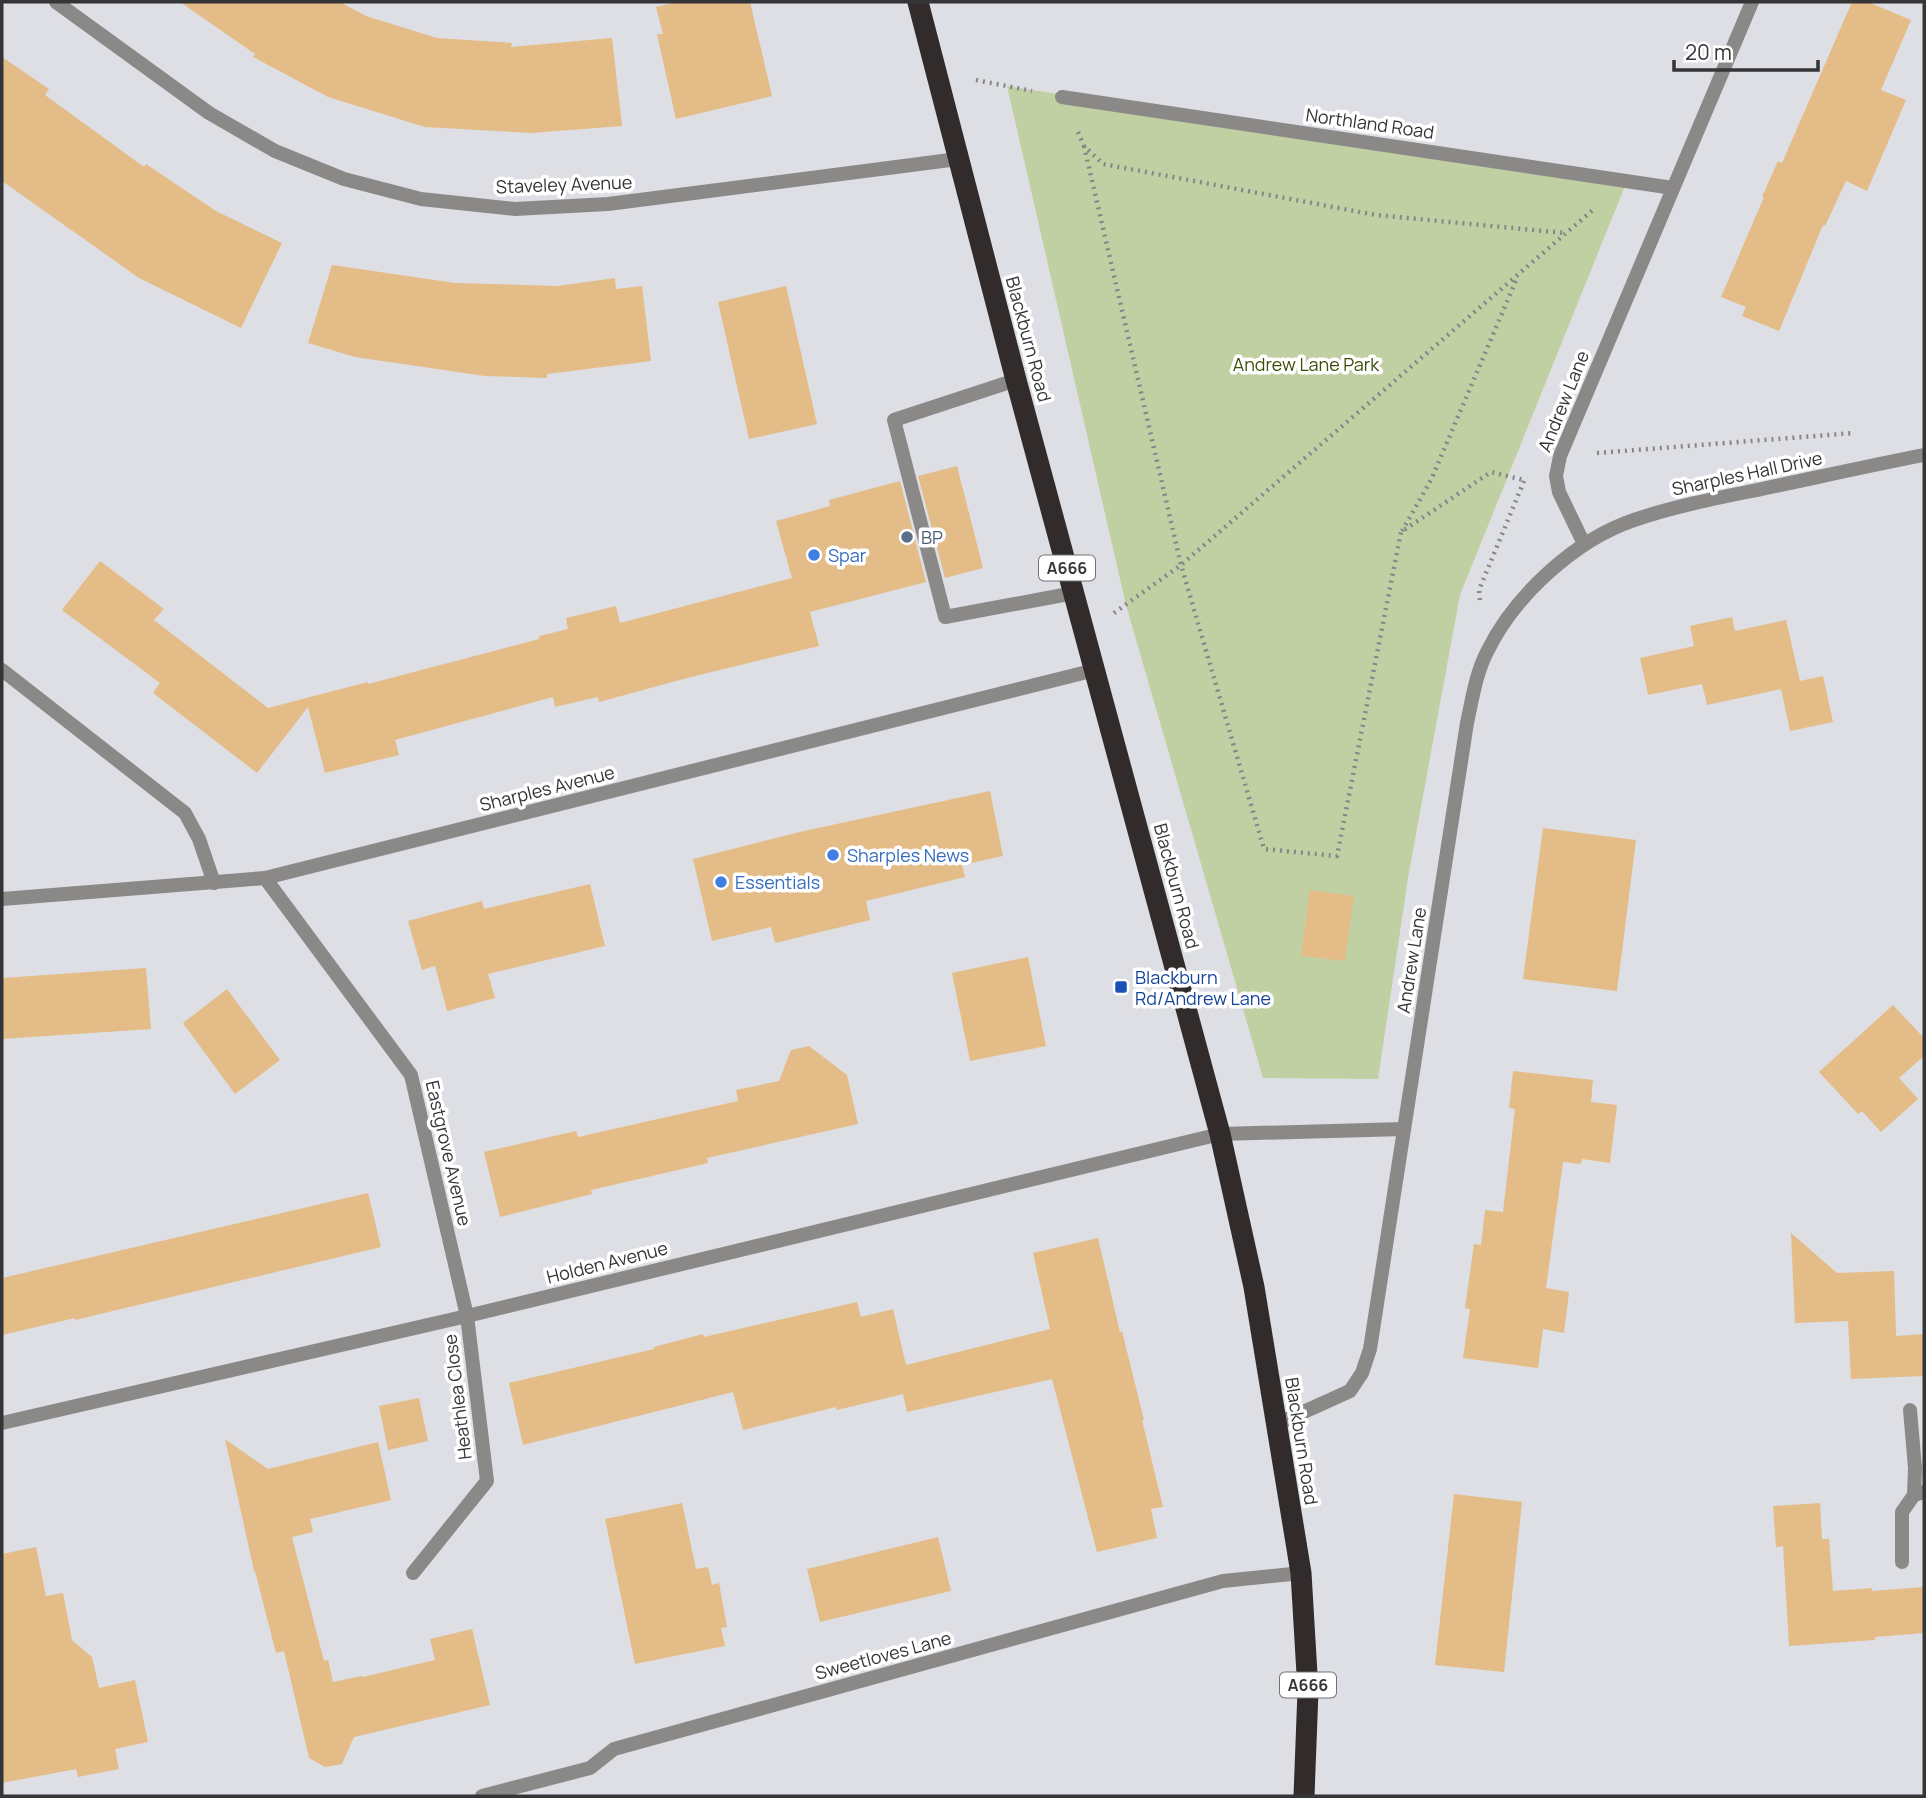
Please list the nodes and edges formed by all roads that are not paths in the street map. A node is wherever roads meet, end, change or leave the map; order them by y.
1 (56, 2) edge
2 (918, 2) edge
3 (1752, 2) edge
4 (1062, 97) road end
5 (958, 159) junction
6 (1673, 188) junction
7 (1016, 380) junction
8 (1924, 455) edge
9 (1584, 544) junction
10 (1074, 593) junction
11 (2, 670) edge
12 (1096, 670) junction
13 (265, 878) junction
14 (214, 883) junction
15 (2, 899) edge
16 (1404, 1129) junction
17 (1220, 1134) junction
18 (467, 1316) junction
19 (1910, 1410) dead end
20 (2, 1423) edge
21 (1277, 1424) junction
22 (1919, 1494) edge
23 (1902, 1562) dead end
24 (413, 1573) dead end
25 (1301, 1573) junction
26 (482, 1796) edge
27 (1304, 1796) edge

1 - 5 street, Staveley Avenue
2 - 5 highway, Blackburn Road / A666
3 - 6 street, Andrew Lane
4 - 6 street, Northland Road
5 - 7 highway, Blackburn Road / A666
6 - 9 street, Andrew Lane
7 - 10 highway, Blackburn Road / A666
7 - 10 street
8 - 9 street, Sharples Hall Drive
9 - 16 street, Andrew Lane
10 - 12 highway, Blackburn Road / A666
11 - 14 street
12 - 13 street, Sharples Avenue
12 - 17 highway, Blackburn Road / A666
13 - 14 street, Sharples Avenue
13 - 18 street, Eastgrove Avenue
14 - 15 street, Sharples Avenue
16 - 17 street
16 - 21 street, Andrew Lane
17 - 18 street, Holden Avenue
17 - 21 highway, Blackburn Road / A666
18 - 20 street, Holden Avenue
18 - 24 street, Heathlea Close
19 - 22 street
21 - 25 highway, Blackburn Road / A666
22 - 23 street
25 - 26 street, Sweetloves Lane
25 - 27 highway, Blackburn Road / A666

